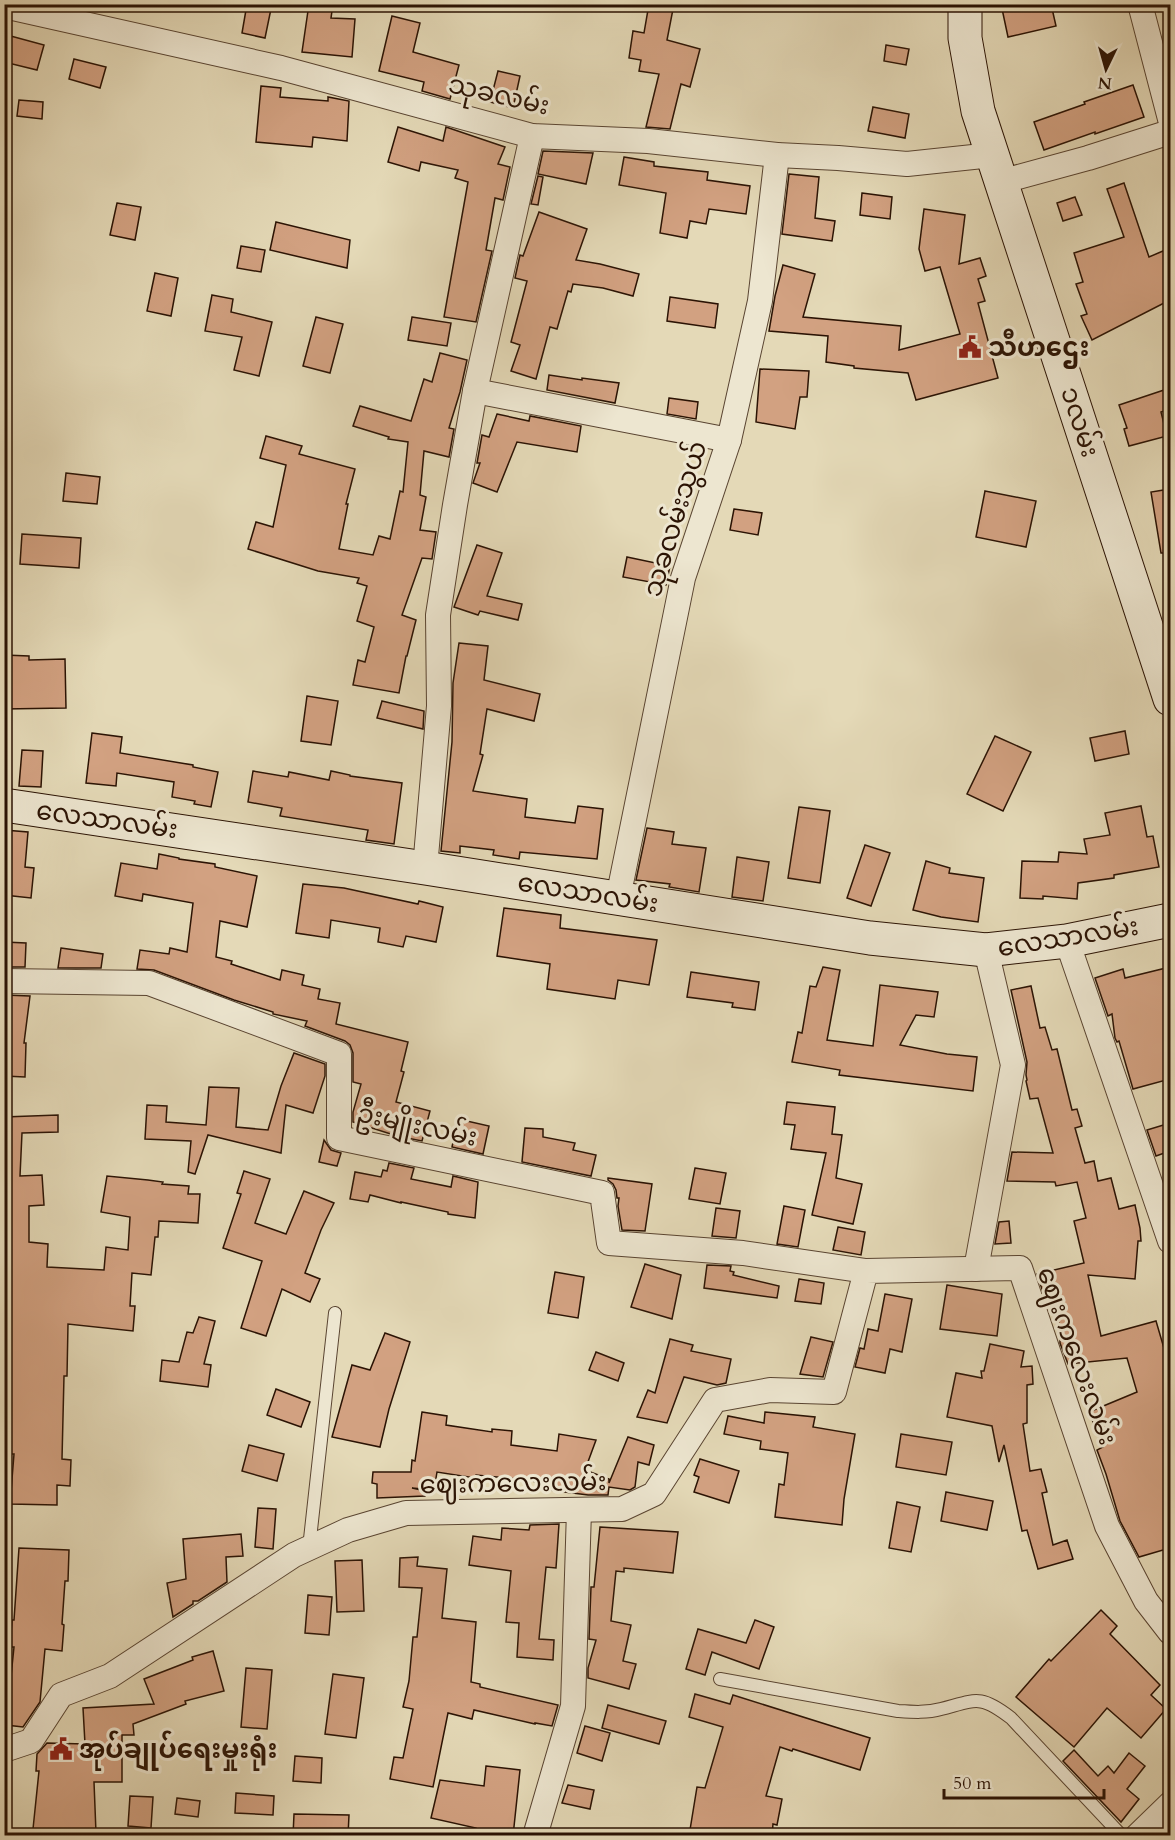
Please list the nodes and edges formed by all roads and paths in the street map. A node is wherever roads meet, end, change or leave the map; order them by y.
1 (965, 4) edge
2 (1140, 4) edge
3 (4, 6) edge
4 (1170, 119) edge
5 (1170, 132) edge
6 (532, 136) junction
7 (777, 155) junction
8 (996, 168) junction
9 (475, 391) junction
10 (729, 440) junction
11 (1170, 699) edge
12 (4, 805) edge
13 (425, 868) junction
14 (618, 898) junction
15 (1170, 920) edge
16 (1067, 941) junction
17 (986, 950) junction
18 (4, 981) edge
19 (1170, 1241) edge
20 (975, 1269) junction
21 (866, 1271) junction
22 (334, 1313) dead end
23 (579, 1510) junction
24 (309, 1548) junction
25 (1170, 1632) edge
26 (720, 1679) dead end
27 (4, 1750) edge
28 (1170, 1804) edge
29 (535, 1836) edge
30 (1122, 1836) edge
31 (1137, 1836) edge

1 - 8 street, ၁လမ်း
2 - 4 street
3 - 6 street, သုခလမ်း
5 - 8 street, သုခလမ်း
6 - 7 street, သုခလမ်း
6 - 9 street
7 - 8 street, သုခလမ်း
7 - 10 street, သုခလမ်းသွယ်
8 - 11 street, ၁လမ်း
9 - 10 street
9 - 13 street
10 - 14 street, သုခလမ်းသွယ်
12 - 13 street, လေသာလမ်း
13 - 14 street, လေသာလမ်း
14 - 17 street, လေသာလမ်း
15 - 16 street, လေသာလမ်း
16 - 17 street, လေသာလမ်း
16 - 19 street
17 - 20 street
18 - 21 street, ဦးမျိုးလမ်း
20 - 21 street, ဈေးကလေးလမ်း
20 - 25 street, ဈေးကလေးလမ်း
21 - 23 street, ဈေးကလေးလမ်း
22 - 24 lane
23 - 24 street, ဈေးကလေးလမ်း
23 - 29 street
24 - 27 street, ဈေးကလေးလမ်း
26 - 30 lane
28 - 31 street

